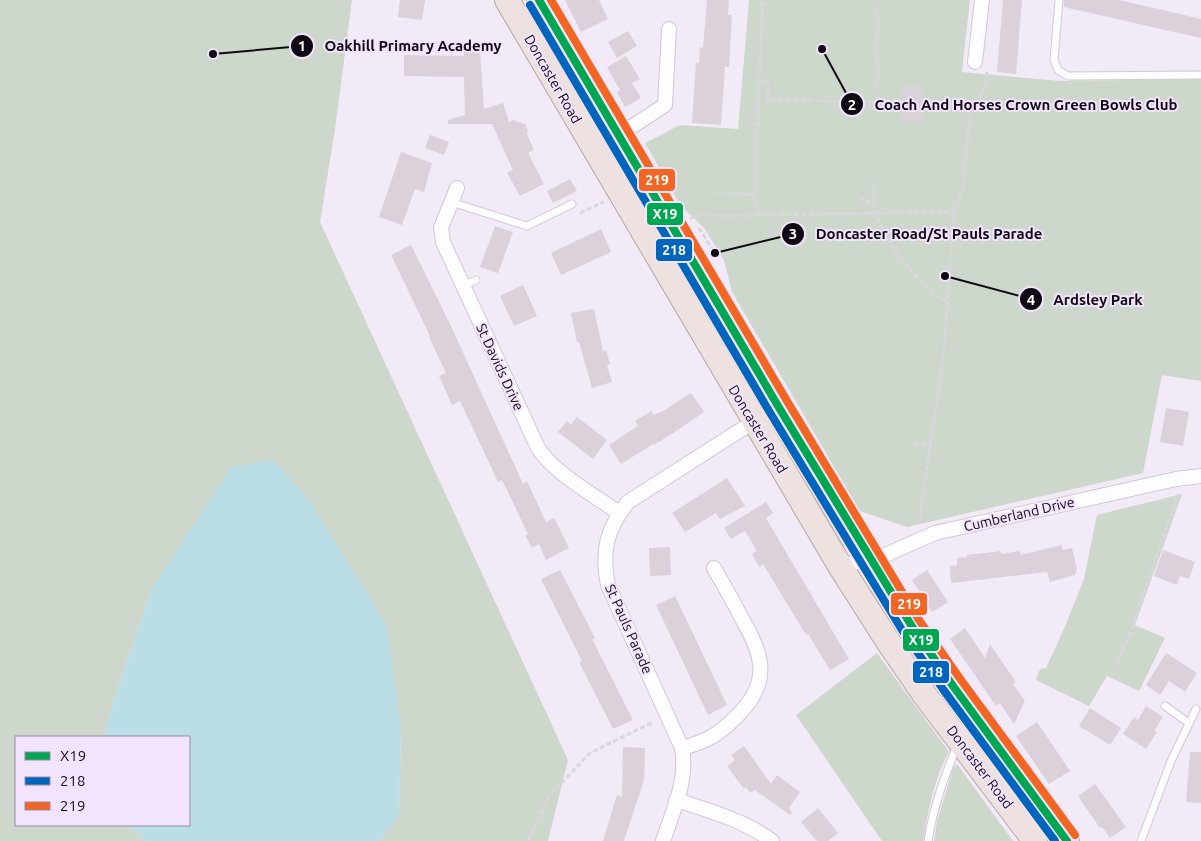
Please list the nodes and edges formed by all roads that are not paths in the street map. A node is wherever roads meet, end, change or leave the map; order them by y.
1 (507, 0) edge
2 (539, 0) edge
3 (982, 0) edge
4 (1060, 0) edge
5 (669, 29) dead end
6 (975, 62) road end
7 (1201, 75) edge
8 (619, 135) junction
9 (457, 188) dead end
10 (451, 202) junction
11 (572, 204) road end
12 (476, 280) dead end
13 (463, 286) junction
14 (778, 406) junction
15 (754, 421) junction
16 (1201, 476) edge
17 (619, 513) junction
18 (871, 560) junction
19 (840, 566) junction
20 (714, 568) dead end
21 (1165, 706) dead end
22 (1196, 709) dead end
23 (1189, 723) junction
24 (960, 741) junction
25 (682, 748) junction
26 (676, 800) junction
27 (662, 841) edge
28 (772, 841) edge
29 (928, 841) edge
30 (1035, 841) edge
31 (1067, 841) edge
32 (1140, 841) edge

1 - 15 highway, Doncaster Road
2 - 8 highway, Doncaster Road
3 - 6 street
4 - 7 lane
5 - 8 street
8 - 14 highway, Doncaster Road
9 - 10 street, St Davids Drive
10 - 11 lane
10 - 13 street, St Davids Drive
12 - 13 lane
13 - 17 street, St Davids Drive
14 - 15 street, St Pauls Parade
14 - 18 highway, Doncaster Road
15 - 17 street, St Pauls Parade
15 - 19 highway, Doncaster Road
16 - 18 street, Cumberland Drive
17 - 25 street, St Pauls Parade
18 - 19 street, Cumberland Drive
18 - 31 highway, Doncaster Road
19 - 24 highway, Doncaster Road
20 - 25 street
21 - 23 lane
22 - 23 lane
23 - 32 lane
24 - 29 lane
24 - 30 highway, Doncaster Road
25 - 26 street, St Pauls Parade
26 - 27 street, St Pauls Parade
26 - 28 street

